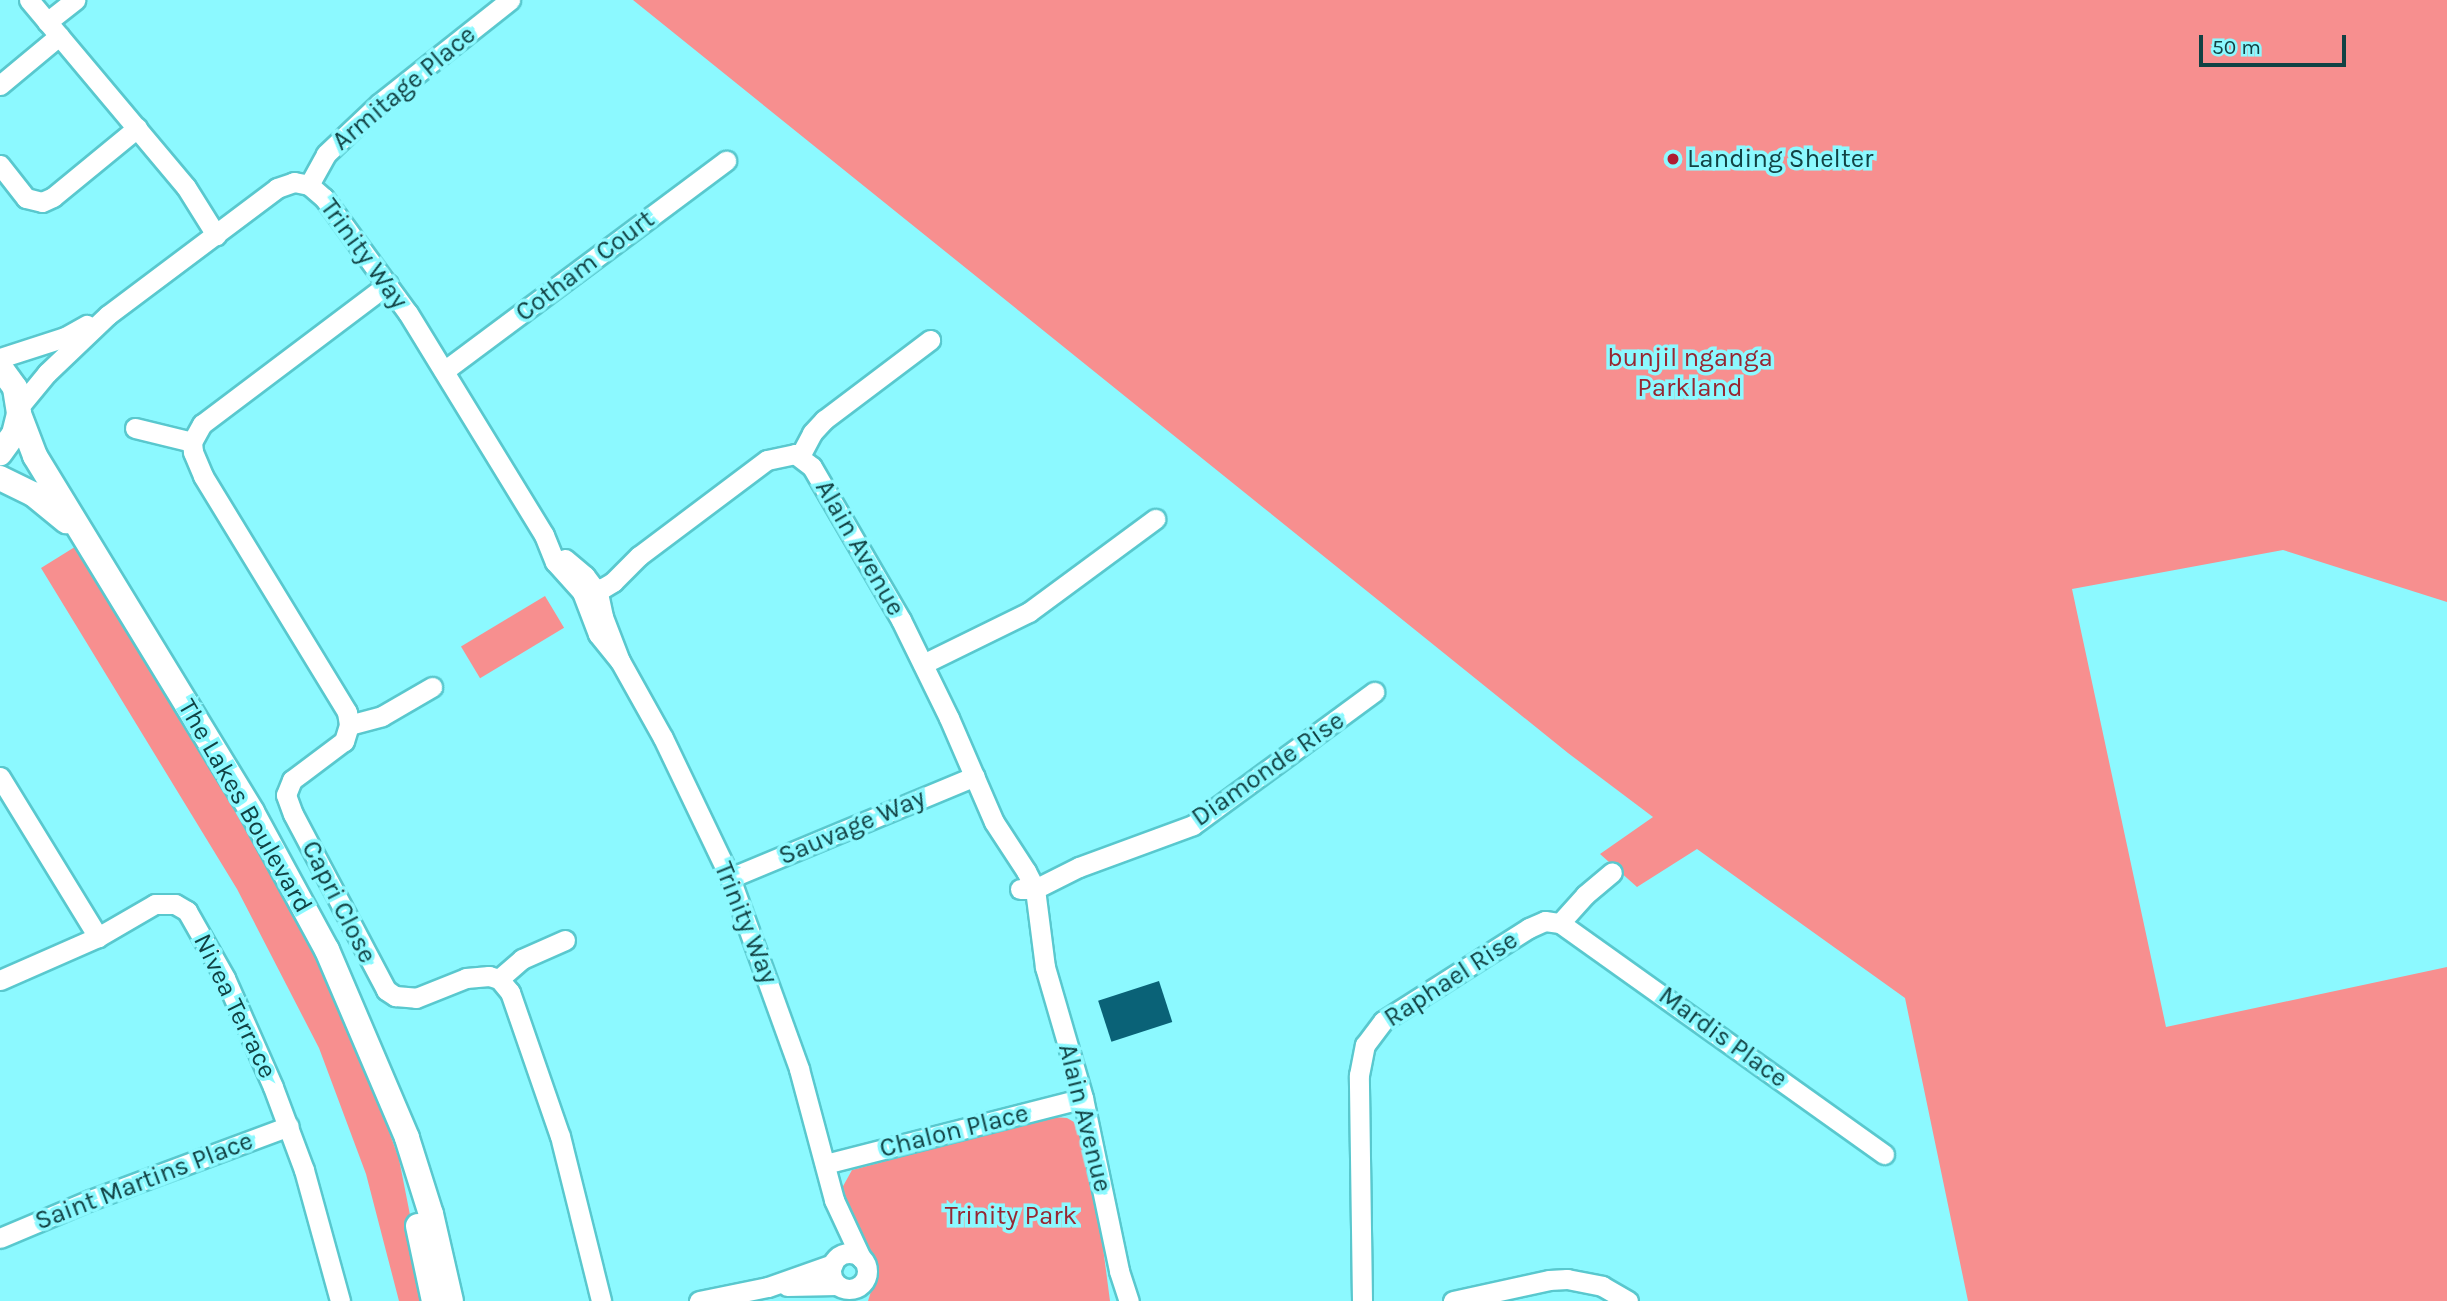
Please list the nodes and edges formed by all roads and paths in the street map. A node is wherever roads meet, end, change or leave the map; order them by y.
1 (29, 0) edge
2 (75, 0) edge
3 (510, 0) edge
4 (53, 29) junction
5 (0, 86) edge
6 (137, 128) junction
7 (726, 161) dead end
8 (0, 165) edge
9 (309, 185) junction
10 (221, 231) junction
11 (388, 284) junction
12 (108, 315) junction
13 (930, 340) dead end
14 (0, 358) edge
15 (0, 368) edge
16 (444, 372) junction
17 (19, 410) junction
18 (135, 428) dead end
19 (192, 442) junction
20 (0, 453) edge
21 (800, 456) junction
22 (0, 478) edge
23 (1155, 519) dead end
24 (84, 538) junction
25 (590, 588) junction
26 (923, 664) junction
27 (432, 687) dead end
28 (1374, 692) dead end
29 (349, 725) junction
30 (975, 776) junction
31 (0, 777) edge
32 (1612, 872) dead end
33 (730, 878) junction
34 (1028, 885) junction
35 (1560, 923) junction
36 (98, 937) junction
37 (565, 940) dead end
38 (499, 979) junction
39 (0, 980) edge
40 (385, 1085) junction
41 (1083, 1098) junction
42 (289, 1126) junction
43 (1884, 1154) dead end
44 (825, 1164) junction
45 (834, 1200) junction
46 (0, 1238) edge
47 (861, 1258) junction
48 (834, 1261) junction
49 (1119, 1271) junction
50 (864, 1280) junction
51 (768, 1287) junction
52 (842, 1291) edge
53 (340, 1301) edge
54 (434, 1301) edge
55 (451, 1301) edge
56 (601, 1301) edge
57 (699, 1301) edge
58 (863, 1301) edge
59 (1117, 1301) edge
60 (1129, 1301) edge
61 (1362, 1301) edge
62 (1453, 1301) edge
63 (1628, 1301) edge

1 - 4 street
2 - 4 street
3 - 9 street, Armitage Place
4 - 5 street
4 - 6 street
6 - 8 street
6 - 10 street
7 - 16 street, Cotham Court
9 - 10 street, Trinity Way
9 - 11 street, Trinity Way
10 - 12 street, Trinity Way
11 - 16 street, Trinity Way
11 - 19 street
12 - 14 street, Trinity Way
12 - 17 street, Trinity Way
13 - 21 street
15 - 17 street, The Lakes Boulevard
16 - 25 street, Trinity Way
17 - 20 street
17 - 24 street, The Lakes Boulevard
18 - 19 street
19 - 29 street
21 - 25 street, Alain Avenue
21 - 26 street, Alain Avenue
22 - 24 street, The Lakes Boulevard
23 - 26 street
24 - 40 street, The Lakes Boulevard
25 - 33 street, Trinity Way
26 - 30 street, Alain Avenue
27 - 29 street
28 - 34 street, Diamonde Rise
29 - 38 street, Capri Close
30 - 33 street, Sauvage Way
30 - 34 street, Alain Avenue
31 - 36 street
32 - 35 street
33 - 44 street, Trinity Way
34 - 41 street, Alain Avenue
35 - 43 street, Mardis Place
35 - 61 street, Raphael Rise
36 - 39 street, Nivea Terrace
36 - 42 street, Nivea Terrace
37 - 38 street
38 - 56 street
40 - 54 street, The Lakes Boulevard
40 - 55 street, The Lakes Boulevard
41 - 44 street, Chalon Place
41 - 49 street, Alain Avenue
42 - 46 street, Saint Martins Place
42 - 53 street, Nivea Terrace
44 - 45 street, Trinity Way
45 - 47 street, Trinity Way
45 - 48 street, Trinity Way
47 - 48 street
47 - 50 street
48 - 51 street
48 - 52 street
49 - 59 street, Alain Avenue
49 - 60 street, Alain Avenue
50 - 52 street
50 - 58 street
51 - 52 street
51 - 57 street
62 - 63 street

